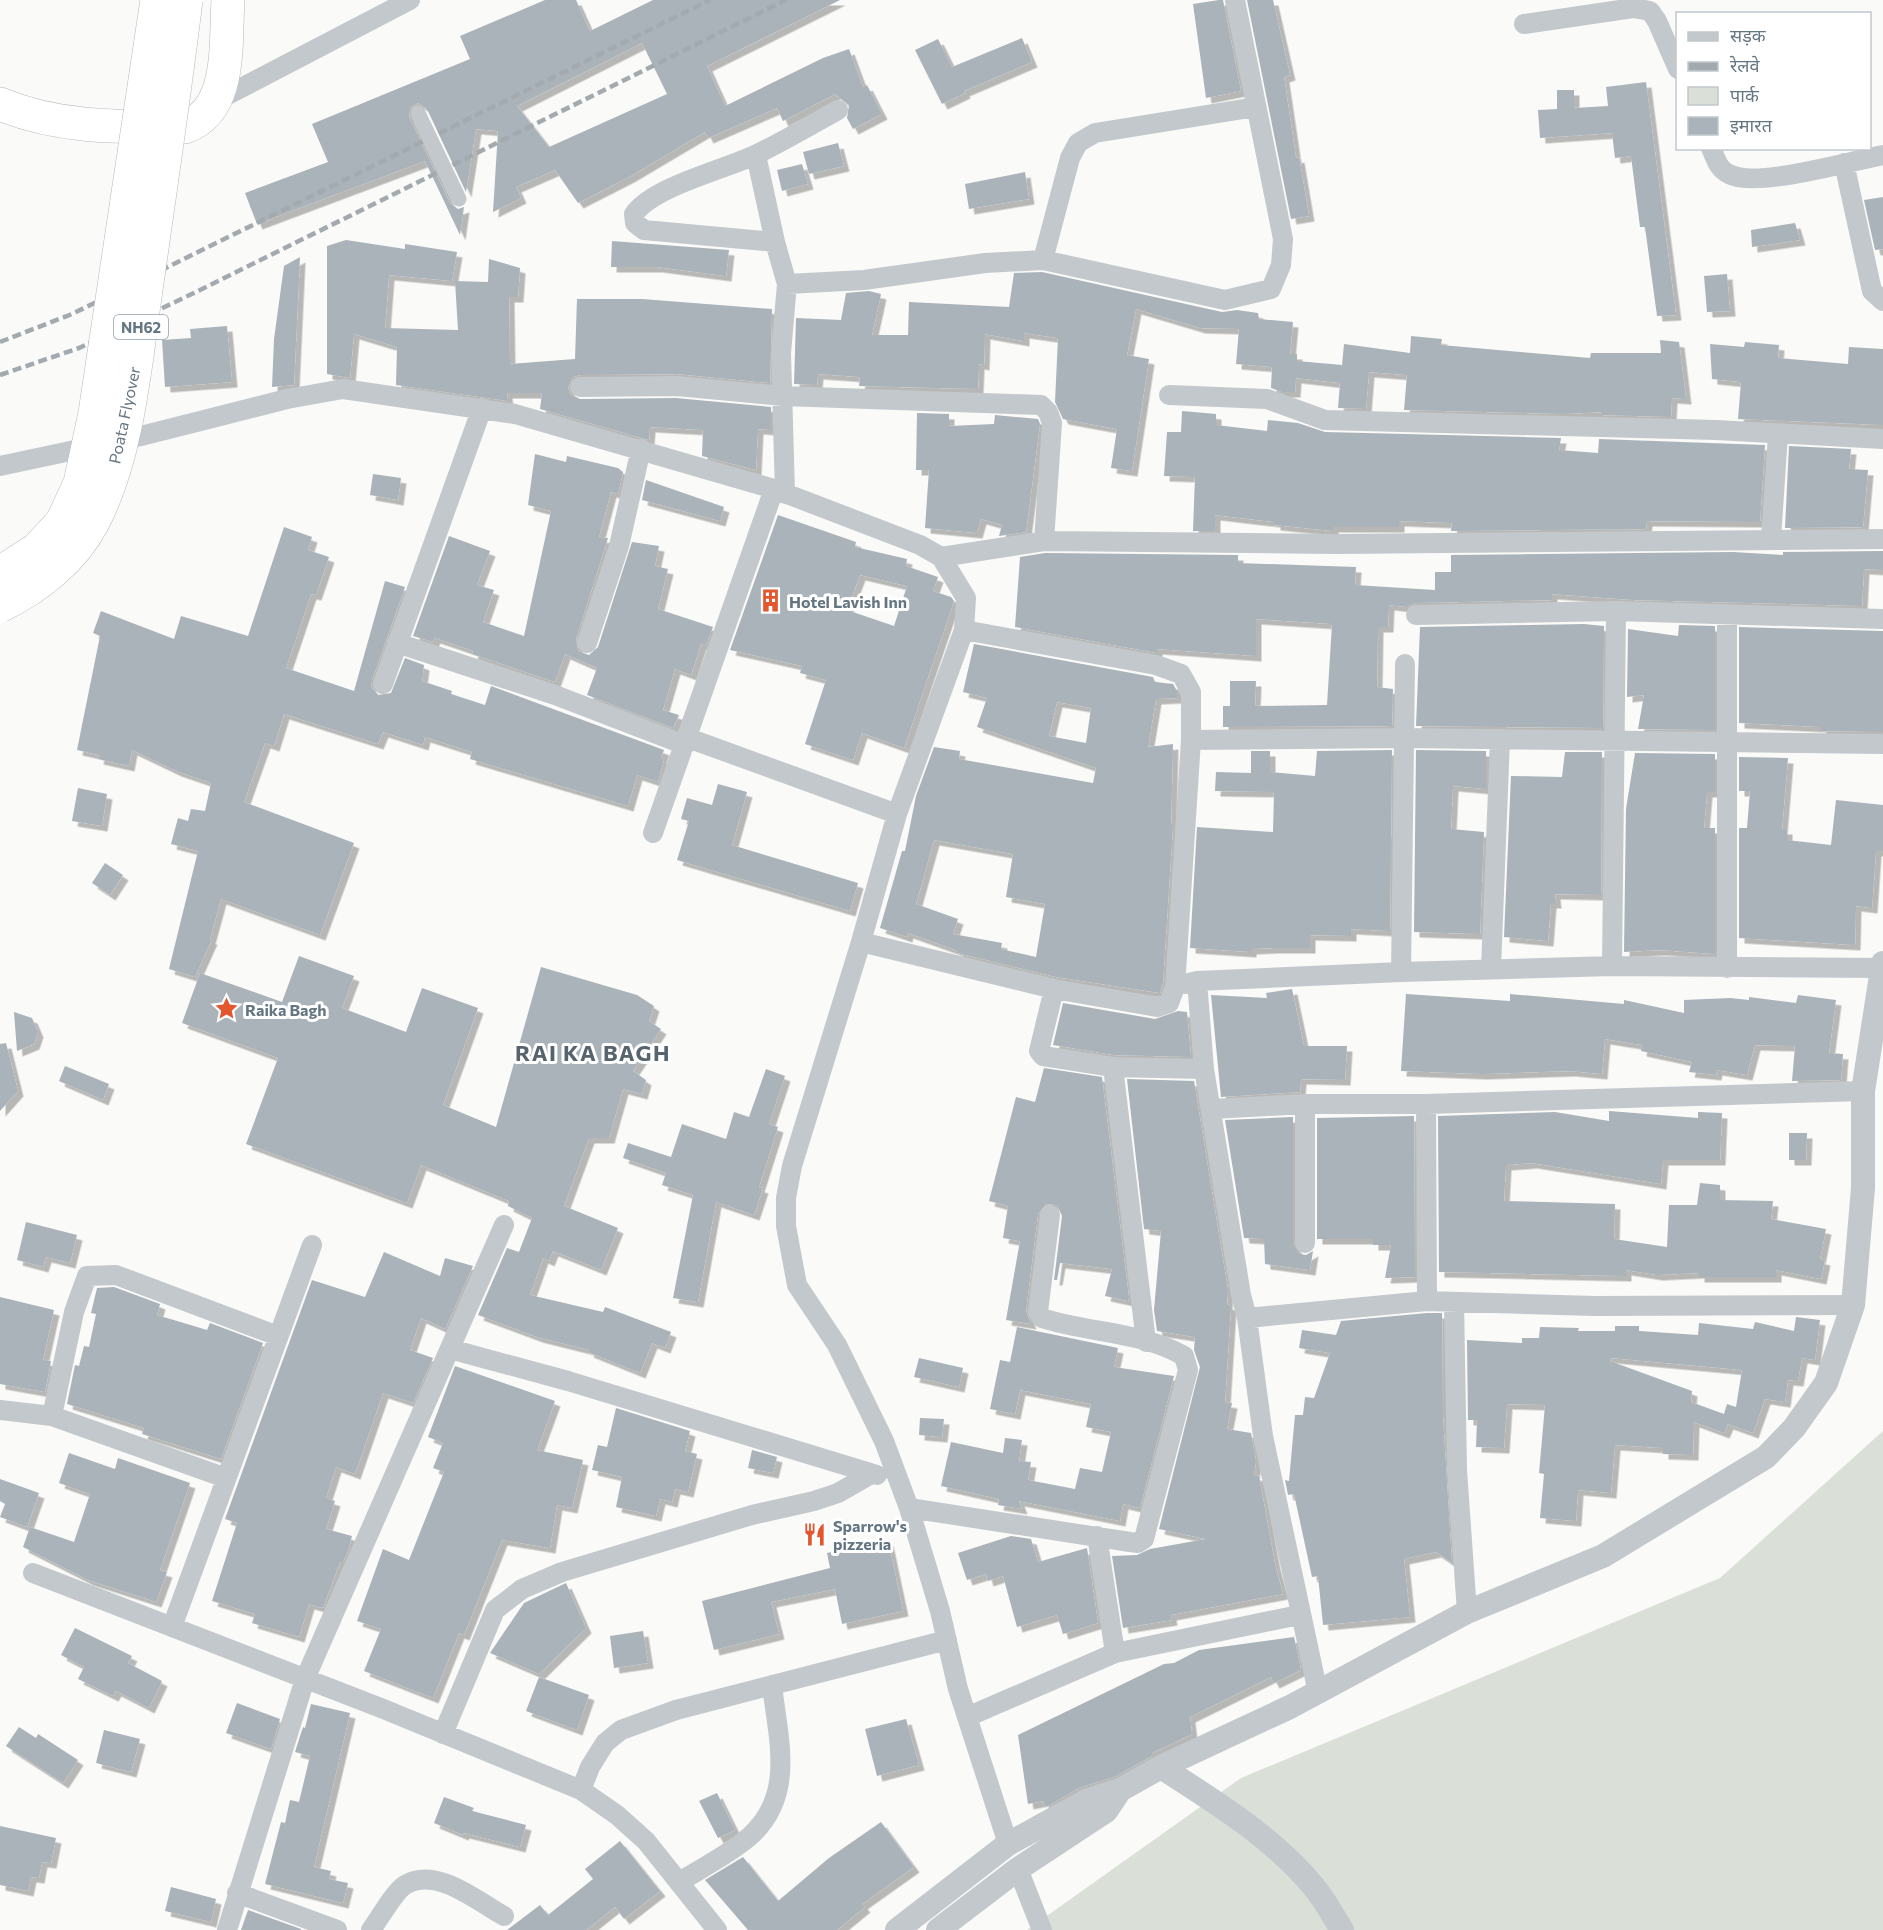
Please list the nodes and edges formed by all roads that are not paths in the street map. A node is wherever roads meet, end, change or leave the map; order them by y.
1 (157, 0) edge
2 (186, 0) edge
3 (228, 0) edge
4 (411, 0) edge
5 (1235, 0) edge
6 (1524, 24) dead end
7 (1676, 67) edge
8 (216, 101) junction
9 (0, 104) edge
10 (1256, 107) junction
11 (838, 110) dead end
12 (418, 113) dead end
13 (1712, 150) edge
14 (756, 155) junction
15 (1883, 155) edge
16 (1844, 163) junction
17 (459, 199) dead end
18 (775, 242) junction
19 (1042, 260) junction
20 (787, 284) junction
21 (1883, 301) edge
22 (580, 387) dead end
23 (1169, 395) dead end
24 (783, 396) junction
25 (483, 408) junction
26 (1778, 434) junction
27 (1883, 439) edge
28 (641, 449) junction
29 (0, 466) edge
30 (779, 491) junction
31 (1771, 539) junction
32 (1883, 539) edge
33 (1044, 541) junction
34 (941, 556) junction
35 (0, 573) edge
36 (0, 606) edge
37 (1616, 611) junction
38 (1416, 615) dead end
39 (1726, 615) junction
40 (1883, 619) edge
41 (964, 630) junction
42 (397, 643) junction
43 (587, 644) dead end
44 (1406, 664) dead end
45 (383, 684) dead end
46 (1403, 738) junction
47 (1191, 740) junction
48 (1500, 740) junction
49 (687, 741) junction
50 (1614, 741) junction
51 (1726, 742) junction
52 (1883, 744) edge
53 (897, 814) junction
54 (653, 833) dead end
55 (861, 942) junction
56 (1882, 965) edge
57 (1612, 966) junction
58 (1727, 968) junction
59 (1491, 969) junction
60 (1401, 972) junction
61 (1197, 981) junction
62 (1175, 987) junction
63 (1054, 989) junction
64 (1113, 1067) junction
65 (1204, 1069) junction
66 (1863, 1091) junction
67 (1305, 1104) junction
68 (1426, 1104) junction
69 (1212, 1109) junction
70 (1050, 1215) dead end
71 (504, 1224) dead end
72 (1305, 1242) dead end
73 (312, 1245) dead end
74 (1427, 1301) junction
75 (1454, 1302) junction
76 (1853, 1305) junction
77 (1247, 1318) junction
78 (278, 1336) junction
79 (1146, 1342) junction
80 (450, 1349) junction
81 (0, 1410) edge
82 (52, 1416) junction
83 (871, 1474) junction
84 (226, 1478) junction
85 (898, 1478) junction
86 (909, 1508) junction
87 (1097, 1536) junction
88 (33, 1573) dead end
89 (1467, 1612) junction
90 (1299, 1615) junction
91 (172, 1627) junction
92 (947, 1640) junction
93 (1115, 1653) junction
94 (305, 1679) junction
95 (772, 1685) junction
96 (1318, 1693) junction
97 (968, 1717) junction
98 (443, 1734) junction
99 (1161, 1767) junction
100 (1120, 1790) junction
101 (580, 1791) junction
102 (1008, 1844) junction
103 (1018, 1869) junction
104 (679, 1882) junction
105 (237, 1893) junction
106 (504, 1916) dead end
107 (227, 1930) edge
108 (337, 1930) edge
109 (371, 1930) edge
110 (717, 1930) edge
111 (897, 1930) edge
112 (938, 1930) edge
113 (1042, 1930) edge
114 (1342, 1930) edge

1 - 35 highway, Poata Flyover / NH62, bridge
2 - 36 highway, Poata Flyover / NH62, bridge
3 - 8 highway
4 - 8 street
5 - 10 street
6 - 7 street
8 - 9 highway
10 - 19 street
10 - 19 street
11 - 14 street
12 - 17 street, bridge
13 - 16 street
14 - 18 street
14 - 18 street
15 - 16 street
16 - 21 street
18 - 20 street
19 - 20 street
20 - 24 street
22 - 24 street
23 - 26 street
24 - 30 street
24 - 33 street
25 - 28 street
25 - 29 street
25 - 42 street
26 - 27 street
26 - 31 street
28 - 30 street
28 - 43 street
30 - 34 street
30 - 49 street
31 - 32 street
31 - 33 street
33 - 34 street
34 - 41 street
37 - 38 street
37 - 39 street
37 - 50 street
39 - 40 street
39 - 51 street
41 - 47 street
41 - 53 street
42 - 45 street
42 - 49 street
44 - 46 street
46 - 47 street
46 - 48 street
46 - 60 street
47 - 62 street
48 - 50 street
48 - 59 street
49 - 53 street
49 - 54 street
50 - 51 street
50 - 57 street
51 - 52 street
51 - 58 street
53 - 55 street
55 - 63 street
55 - 85 street
56 - 58 street
56 - 66 street
57 - 58 street
57 - 59 street
59 - 60 street
60 - 61 street
61 - 62 street
61 - 65 street
62 - 63 street
63 - 64 street
64 - 65 street
64 - 79 street
65 - 69 street
66 - 68 street
66 - 76 street
67 - 68 street
67 - 69 street
67 - 72 street
68 - 74 street
69 - 77 street
70 - 79 street
71 - 80 street
73 - 78 street
74 - 75 street
74 - 77 street
75 - 76 street
75 - 89 street
76 - 89 street
77 - 90 street
78 - 82 street
78 - 84 street
79 - 87 street
80 - 83 street
80 - 94 street
81 - 82 street
82 - 84 street
83 - 85 street
83 - 98 street
84 - 91 street
85 - 86 street
86 - 87 street
86 - 92 street
87 - 93 street
88 - 91 street
89 - 96 street
90 - 93 street
90 - 96 street
91 - 94 street
92 - 95 street
92 - 97 street
93 - 97 street
94 - 98 street
94 - 105 street
95 - 101 street
95 - 104 street
96 - 99 street
97 - 102 street
98 - 101 street
99 - 100 street
99 - 114 street
100 - 102 street
100 - 103 street
101 - 104 street
102 - 111 street
103 - 112 street
103 - 113 street
104 - 110 street
105 - 107 street
105 - 108 street
106 - 109 street

